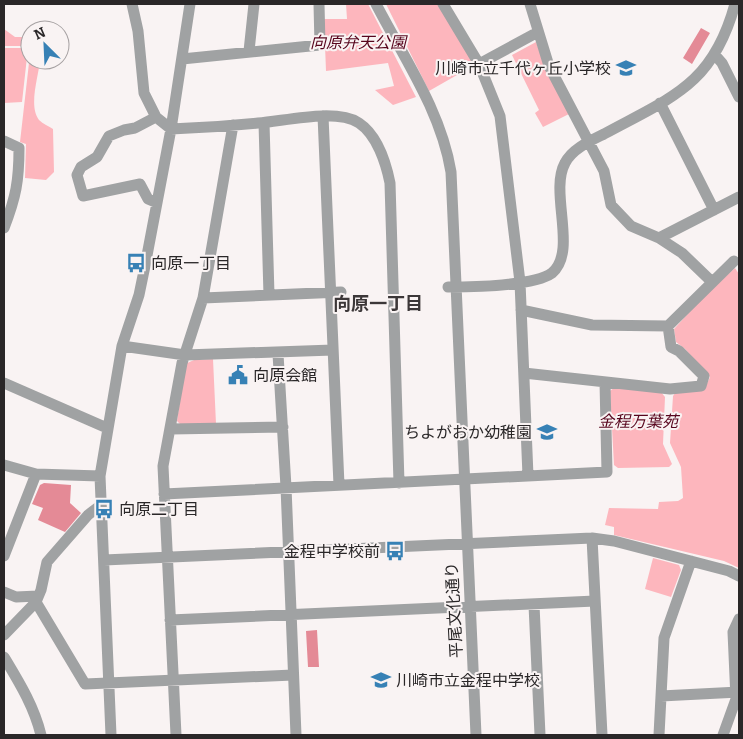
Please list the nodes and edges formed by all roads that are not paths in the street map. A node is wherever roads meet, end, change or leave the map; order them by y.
1 (132, 4) edge
2 (190, 4) edge
3 (254, 4) edge
4 (319, 4) edge
5 (376, 4) edge
6 (443, 4) edge
7 (530, 4) edge
8 (735, 4) edge
9 (538, 32) junction
10 (249, 51) junction
11 (715, 55) junction
12 (182, 59) junction
13 (479, 64) junction
14 (739, 97) edge
15 (660, 103) junction
16 (156, 116) junction
17 (323, 116) junction
18 (264, 123) junction
19 (233, 125) junction
20 (170, 130) junction
21 (4, 141) edge
22 (590, 141) junction
23 (739, 197) edge
24 (156, 202) junction
25 (714, 210) junction
26 (4, 228) edge
27 (659, 238) junction
28 (737, 260) edge
29 (702, 273) junction
30 (711, 281) junction
31 (520, 282) junction
32 (452, 287) junction
33 (405, 288) dead end
34 (389, 289) junction
35 (335, 292) junction
36 (269, 295) junction
37 (203, 298) junction
38 (521, 310) junction
39 (668, 326) junction
40 (122, 346) junction
41 (333, 350) junction
42 (278, 354) junction
43 (185, 355) junction
44 (524, 373) junction
45 (605, 382) junction
46 (4, 384) edge
47 (283, 427) junction
48 (107, 428) junction
49 (171, 429) junction
50 (4, 465) edge
51 (36, 474) junction
52 (100, 476) junction
53 (528, 476) junction
54 (464, 480) junction
55 (399, 483) junction
56 (340, 485) junction
57 (286, 487) junction
58 (164, 494) junction
59 (100, 505) junction
60 (592, 538) junction
61 (468, 544) junction
62 (289, 552) junction
63 (4, 556) edge
64 (167, 557) junction
65 (104, 560) junction
66 (691, 561) junction
67 (739, 576) edge
68 (4, 592) edge
69 (37, 598) junction
70 (595, 601) junction
71 (534, 605) junction
72 (471, 608) junction
73 (290, 615) junction
74 (739, 619) edge
75 (170, 620) junction
76 (4, 635) edge
77 (4, 657) edge
78 (293, 675) junction
79 (173, 680) junction
80 (109, 684) junction
81 (738, 692) edge
82 (661, 696) junction
83 (42, 735) edge
84 (111, 735) edge
85 (176, 735) edge
86 (296, 735) edge
87 (476, 735) edge
88 (540, 735) edge
89 (602, 735) edge
90 (659, 735) edge
91 (723, 735) edge

1 - 16 street
2 - 12 street
3 - 10 street
4 - 10 street
5 - 32 street, 平尾文化通り
6 - 13 street
7 - 9 street
8 - 11 street
9 - 13 street
9 - 22 street
10 - 12 street
11 - 14 street
11 - 15 street
12 - 20 street
13 - 31 street
15 - 22 street
15 - 25 street
16 - 20 street
16 - 24 street
17 - 18 street
17 - 34 street
17 - 35 street
18 - 19 street
18 - 36 street
19 - 20 street
19 - 37 street
20 - 24 street
21 - 26 street
22 - 27 street
22 - 31 street
23 - 25 street
24 - 40 street
25 - 27 street
27 - 29 street
28 - 29 street
28 - 30 street
29 - 30 street
30 - 39 street
31 - 32 street
31 - 38 street
32 - 54 street, 平尾文化通り
33 - 34 street
34 - 55 street
35 - 36 street
35 - 41 street
36 - 37 street
37 - 43 street
38 - 39 street
38 - 44 street
39 - 45 street
40 - 43 street
40 - 48 street
41 - 42 street
41 - 56 street
42 - 43 street
42 - 47 street
43 - 49 street
44 - 45 street
44 - 53 street
45 - 53 street
46 - 48 street
47 - 49 street
47 - 57 street
48 - 52 street
49 - 58 street
50 - 51 street
51 - 52 street
51 - 63 street
52 - 59 street
53 - 54 street
54 - 55 street
54 - 61 street, 平尾文化通り
55 - 56 street
56 - 57 street
57 - 58 street
57 - 62 street
58 - 64 street
59 - 65 street
59 - 69 street
60 - 61 street
60 - 66 street
60 - 70 street
61 - 62 street
61 - 72 street, 平尾文化通り
62 - 64 street
62 - 73 street
64 - 65 street
64 - 75 street
65 - 80 street
66 - 67 street
66 - 82 street
68 - 69 street
69 - 76 street
69 - 80 street
70 - 71 street
70 - 89 street
71 - 72 street
71 - 88 street
72 - 73 street
72 - 87 street, 平尾文化通り
73 - 75 street
73 - 78 street
74 - 81 street
75 - 79 street
77 - 83 street
78 - 79 street
78 - 86 street
79 - 80 street
79 - 85 street
80 - 84 street
81 - 82 street
81 - 91 street
82 - 90 street

